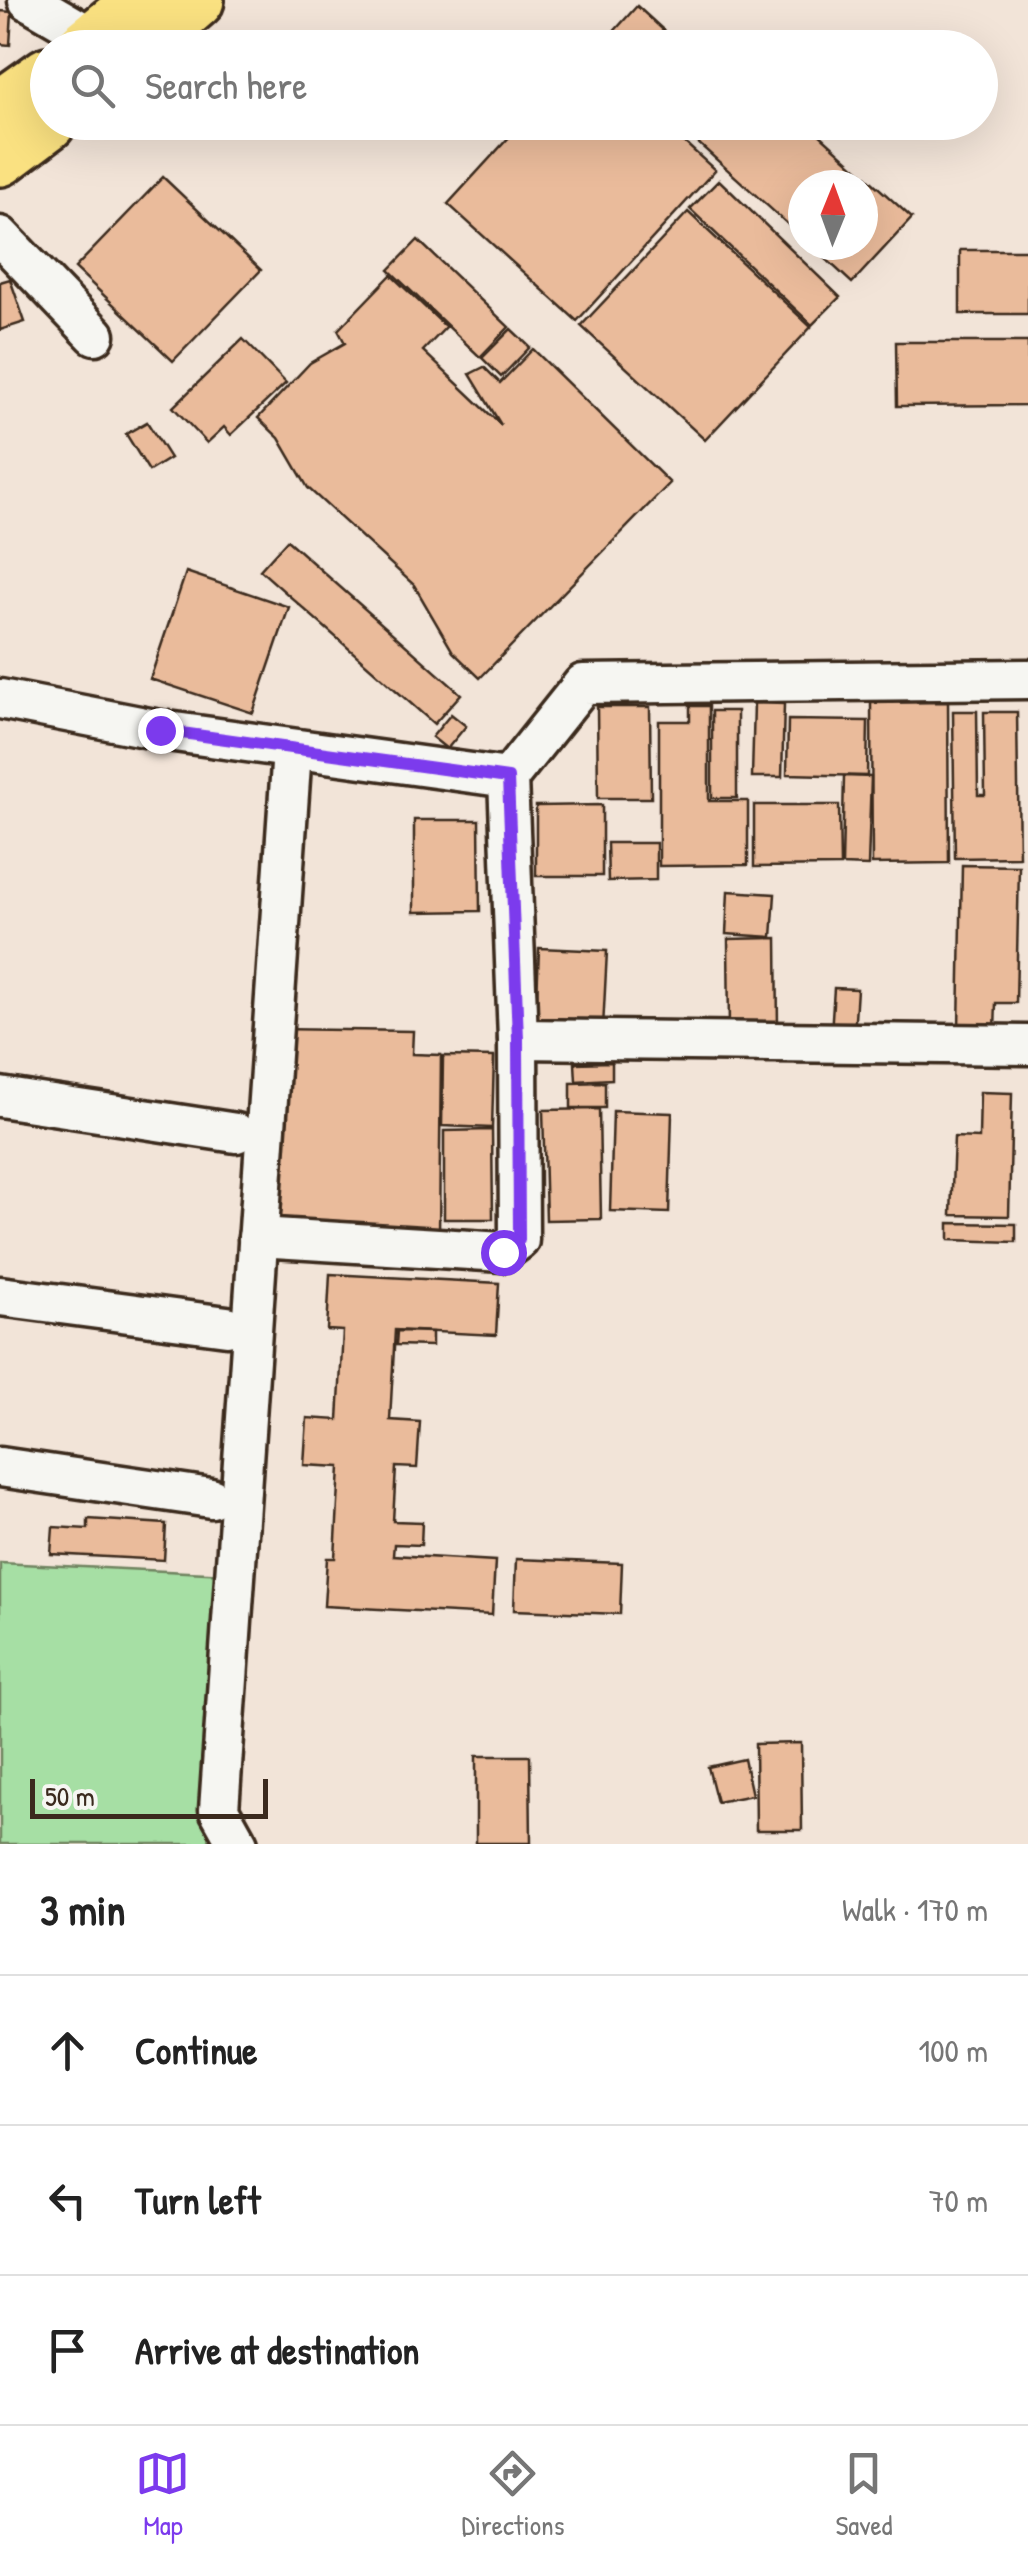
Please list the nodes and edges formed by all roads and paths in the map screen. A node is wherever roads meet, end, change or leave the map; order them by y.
1 (28, 0) edge
2 (143, 0) edge
3 (196, 0) edge
4 (81, 30) edge
5 (119, 30) edge
6 (137, 30) edge
7 (30, 87) edge
8 (0, 109) edge
9 (30, 136) edge
10 (0, 158) edge
11 (0, 236) edge
12 (95, 335) dead end
13 (1028, 679) edge
14 (0, 699) edge
15 (292, 750) junction
16 (508, 778) junction
17 (518, 1039) junction
18 (1028, 1045) edge
19 (0, 1097) edge
20 (236, 1133) dead end
21 (258, 1237) junction
22 (0, 1296) edge
23 (227, 1326) dead end
24 (0, 1467) edge
25 (211, 1498) dead end
26 (238, 1844) edge

1 - 4 street
2 - 5 highway
3 - 6 highway
7 - 8 highway
9 - 10 highway
11 - 12 street
13 - 16 street
14 - 15 street
15 - 16 street
15 - 21 street
16 - 17 street
17 - 18 street
17 - 21 street
19 - 20 street
21 - 26 street
22 - 23 street
24 - 25 street

